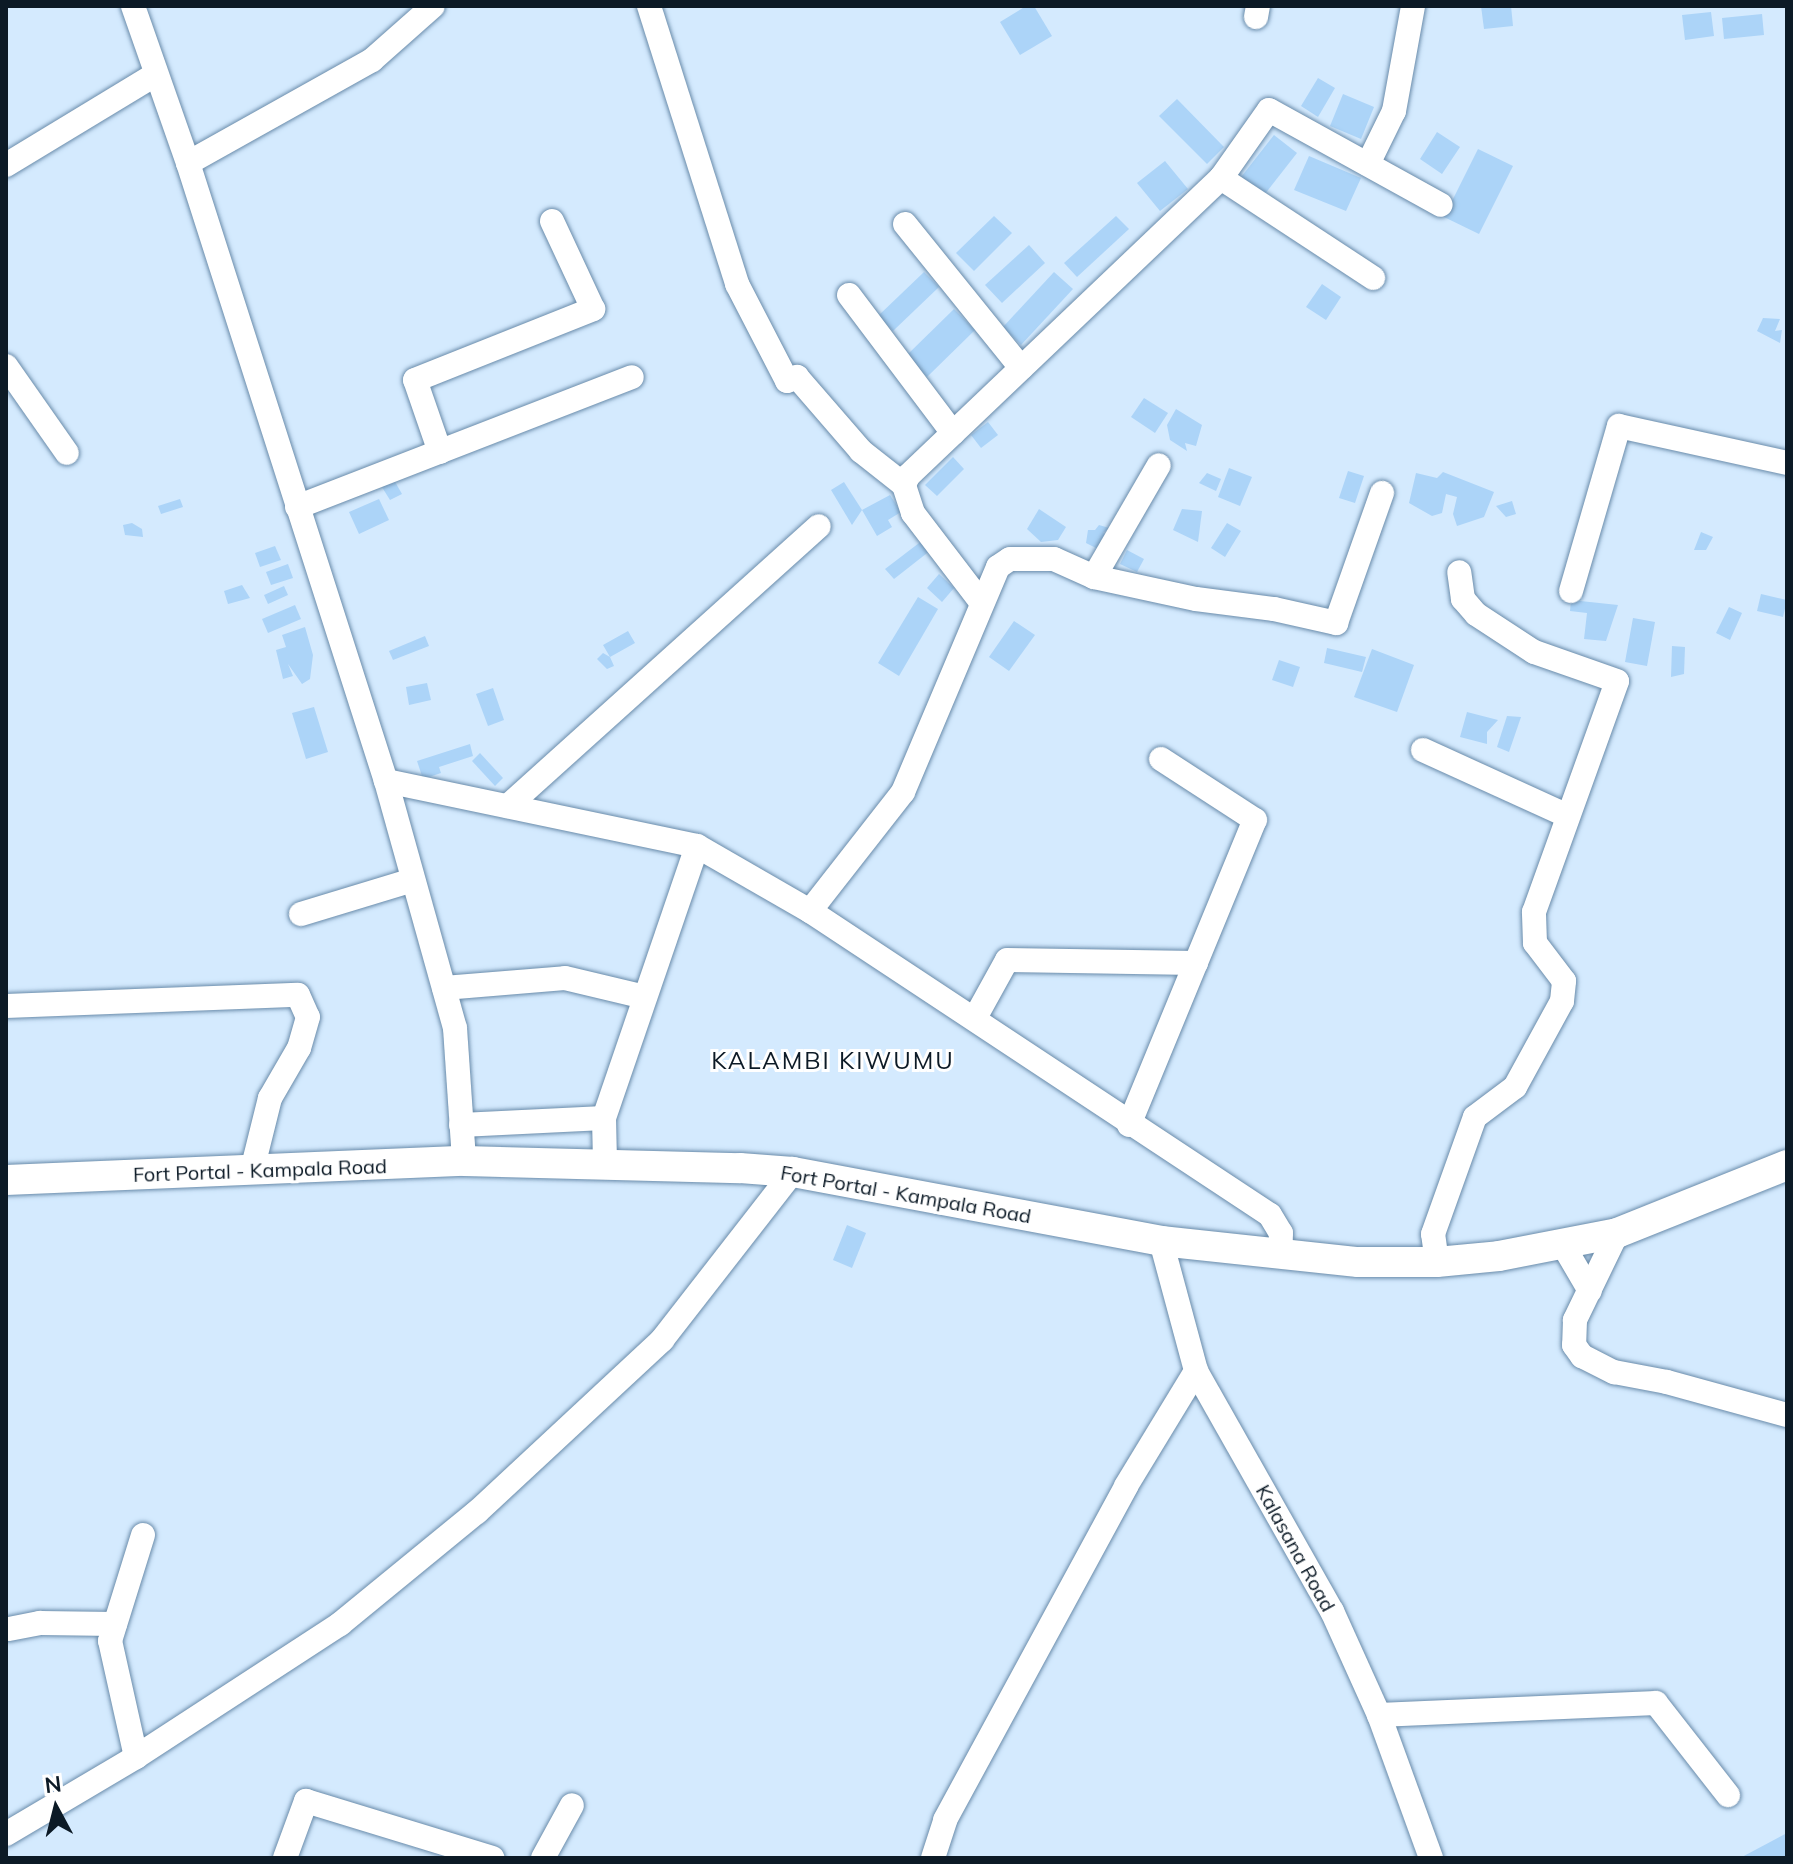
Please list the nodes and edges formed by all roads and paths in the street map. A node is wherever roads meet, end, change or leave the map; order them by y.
1 (133, 6) edge
2 (433, 6) edge
3 (649, 6) edge
4 (1413, 6) edge
5 (156, 74) junction
6 (188, 163) junction
7 (1368, 164) junction
8 (6, 165) edge
9 (1221, 178) junction
10 (1441, 205) dead end
11 (552, 221) dead end
12 (905, 224) dead end
13 (1373, 278) dead end
14 (849, 295) dead end
15 (6, 366) edge
16 (1021, 368) junction
17 (632, 377) dead end
18 (953, 433) junction
19 (440, 452) junction
20 (67, 453) dead end
21 (1787, 463) edge
22 (1159, 465) dead end
23 (904, 485) junction
24 (1382, 493) dead end
25 (297, 507) junction
26 (819, 526) dead end
27 (1459, 572) dead end
28 (1094, 577) junction
29 (1571, 591) dead end
30 (981, 602) junction
31 (1423, 750) dead end
32 (1161, 759) dead end
33 (386, 781) junction
34 (508, 806) junction
35 (1568, 816) junction
36 (697, 846) junction
37 (413, 880) junction
38 (810, 911) junction
39 (301, 914) dead end
40 (1196, 963) junction
41 (444, 988) junction
42 (645, 997) junction
43 (6, 1006) edge
44 (975, 1018) junction
45 (604, 1118) junction
46 (461, 1125) junction
47 (1129, 1125) junction
48 (464, 1161) junction
49 (605, 1162) junction
50 (1787, 1165) edge
51 (252, 1170) junction
52 (793, 1172) junction
53 (6, 1180) edge
54 (1617, 1233) junction
55 (1161, 1241) junction
56 (1563, 1245) junction
57 (1280, 1256) junction
58 (1437, 1262) junction
59 (1590, 1291) junction
60 (1196, 1371) junction
61 (1787, 1415) edge
62 (143, 1535) dead end
63 (115, 1624) junction
64 (9, 1629) dead end
65 (1379, 1715) junction
66 (136, 1757) junction
67 (1728, 1795) dead end
68 (572, 1805) dead end
69 (6, 1834) edge
70 (285, 1858) edge
71 (492, 1858) edge
72 (543, 1858) edge
73 (933, 1858) edge
74 (1431, 1858) edge

1 - 5 street
2 - 6 street
3 - 23 street
4 - 7 street
5 - 6 street
5 - 8 street
6 - 25 street
7 - 9 street
7 - 10 street
9 - 13 street
9 - 16 street
11 - 19 street
12 - 16 street
14 - 18 street
15 - 20 street
16 - 18 street
17 - 19 street
18 - 23 street
19 - 25 street
21 - 29 street
22 - 28 street
23 - 30 street
24 - 28 street
25 - 33 street
26 - 34 street
27 - 35 street
28 - 30 street
30 - 38 street
31 - 35 street
32 - 40 street
33 - 34 street
33 - 37 street
34 - 36 street
35 - 58 street
36 - 38 street
36 - 42 street
37 - 39 street
37 - 41 street
38 - 44 street
40 - 44 street
40 - 47 street
41 - 42 street
41 - 46 street
42 - 45 street
43 - 51 street
44 - 47 street
45 - 46 street
45 - 49 street
46 - 48 street
47 - 57 street
48 - 49 main road, Fort Portal - Kampala Road
48 - 51 main road, Fort Portal - Kampala Road
49 - 52 main road, Fort Portal - Kampala Road
50 - 54 main road, Fort Portal - Kampala Road
51 - 53 main road, Fort Portal - Kampala Road
52 - 55 main road, Fort Portal - Kampala Road
52 - 66 street
54 - 56 main road, Fort Portal - Kampala Road
54 - 59 street
55 - 57 main road, Fort Portal - Kampala Road
55 - 60 street, Kalasana Road
56 - 58 main road, Fort Portal - Kampala Road
56 - 59 street
57 - 58 main road, Fort Portal - Kampala Road
59 - 61 street
60 - 65 street, Kalasana Road
60 - 73 street
62 - 63 street
63 - 64 street
63 - 66 street
65 - 67 street
65 - 74 street, Kalasana Road
66 - 69 street
68 - 72 street
70 - 71 street

